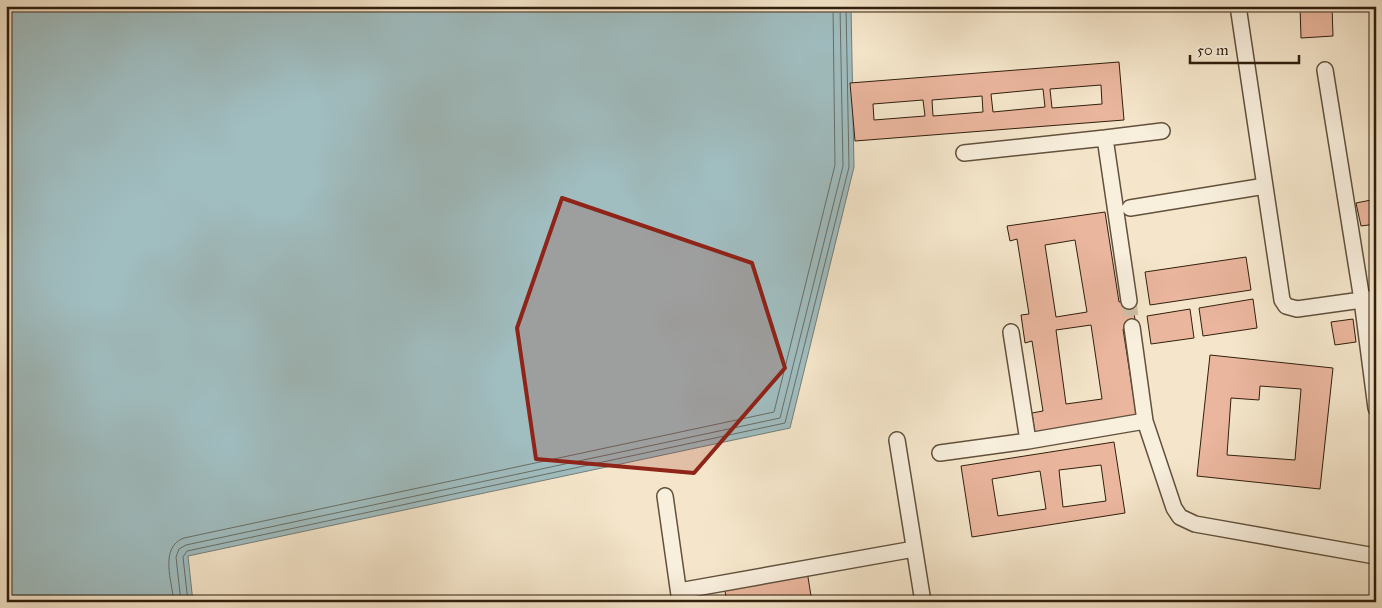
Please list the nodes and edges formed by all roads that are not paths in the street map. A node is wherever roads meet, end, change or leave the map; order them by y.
1 (1238, 6) edge
2 (1325, 70) dead end
3 (1162, 131) dead end
4 (1105, 138) junction
5 (964, 153) dead end
6 (1265, 186) junction
7 (1130, 208) dead end
8 (1369, 299) edge
9 (1129, 301) tunnel mouth
10 (1132, 327) tunnel mouth
11 (1011, 332) dead end
12 (1376, 408) edge
13 (1145, 421) junction
14 (897, 440) dead end
15 (1028, 441) junction
16 (940, 453) dead end
17 (665, 496) dead end
18 (914, 549) junction
19 (1375, 556) edge
20 (680, 597) edge
21 (923, 602) edge

1 - 6 street
2 - 8 street
3 - 4 street
4 - 5 street
4 - 9 street
6 - 7 street
6 - 8 street
8 - 12 street
10 - 13 street
11 - 15 street
13 - 15 street
13 - 19 street
14 - 18 street
15 - 16 street
17 - 20 street
18 - 20 street
18 - 21 street

